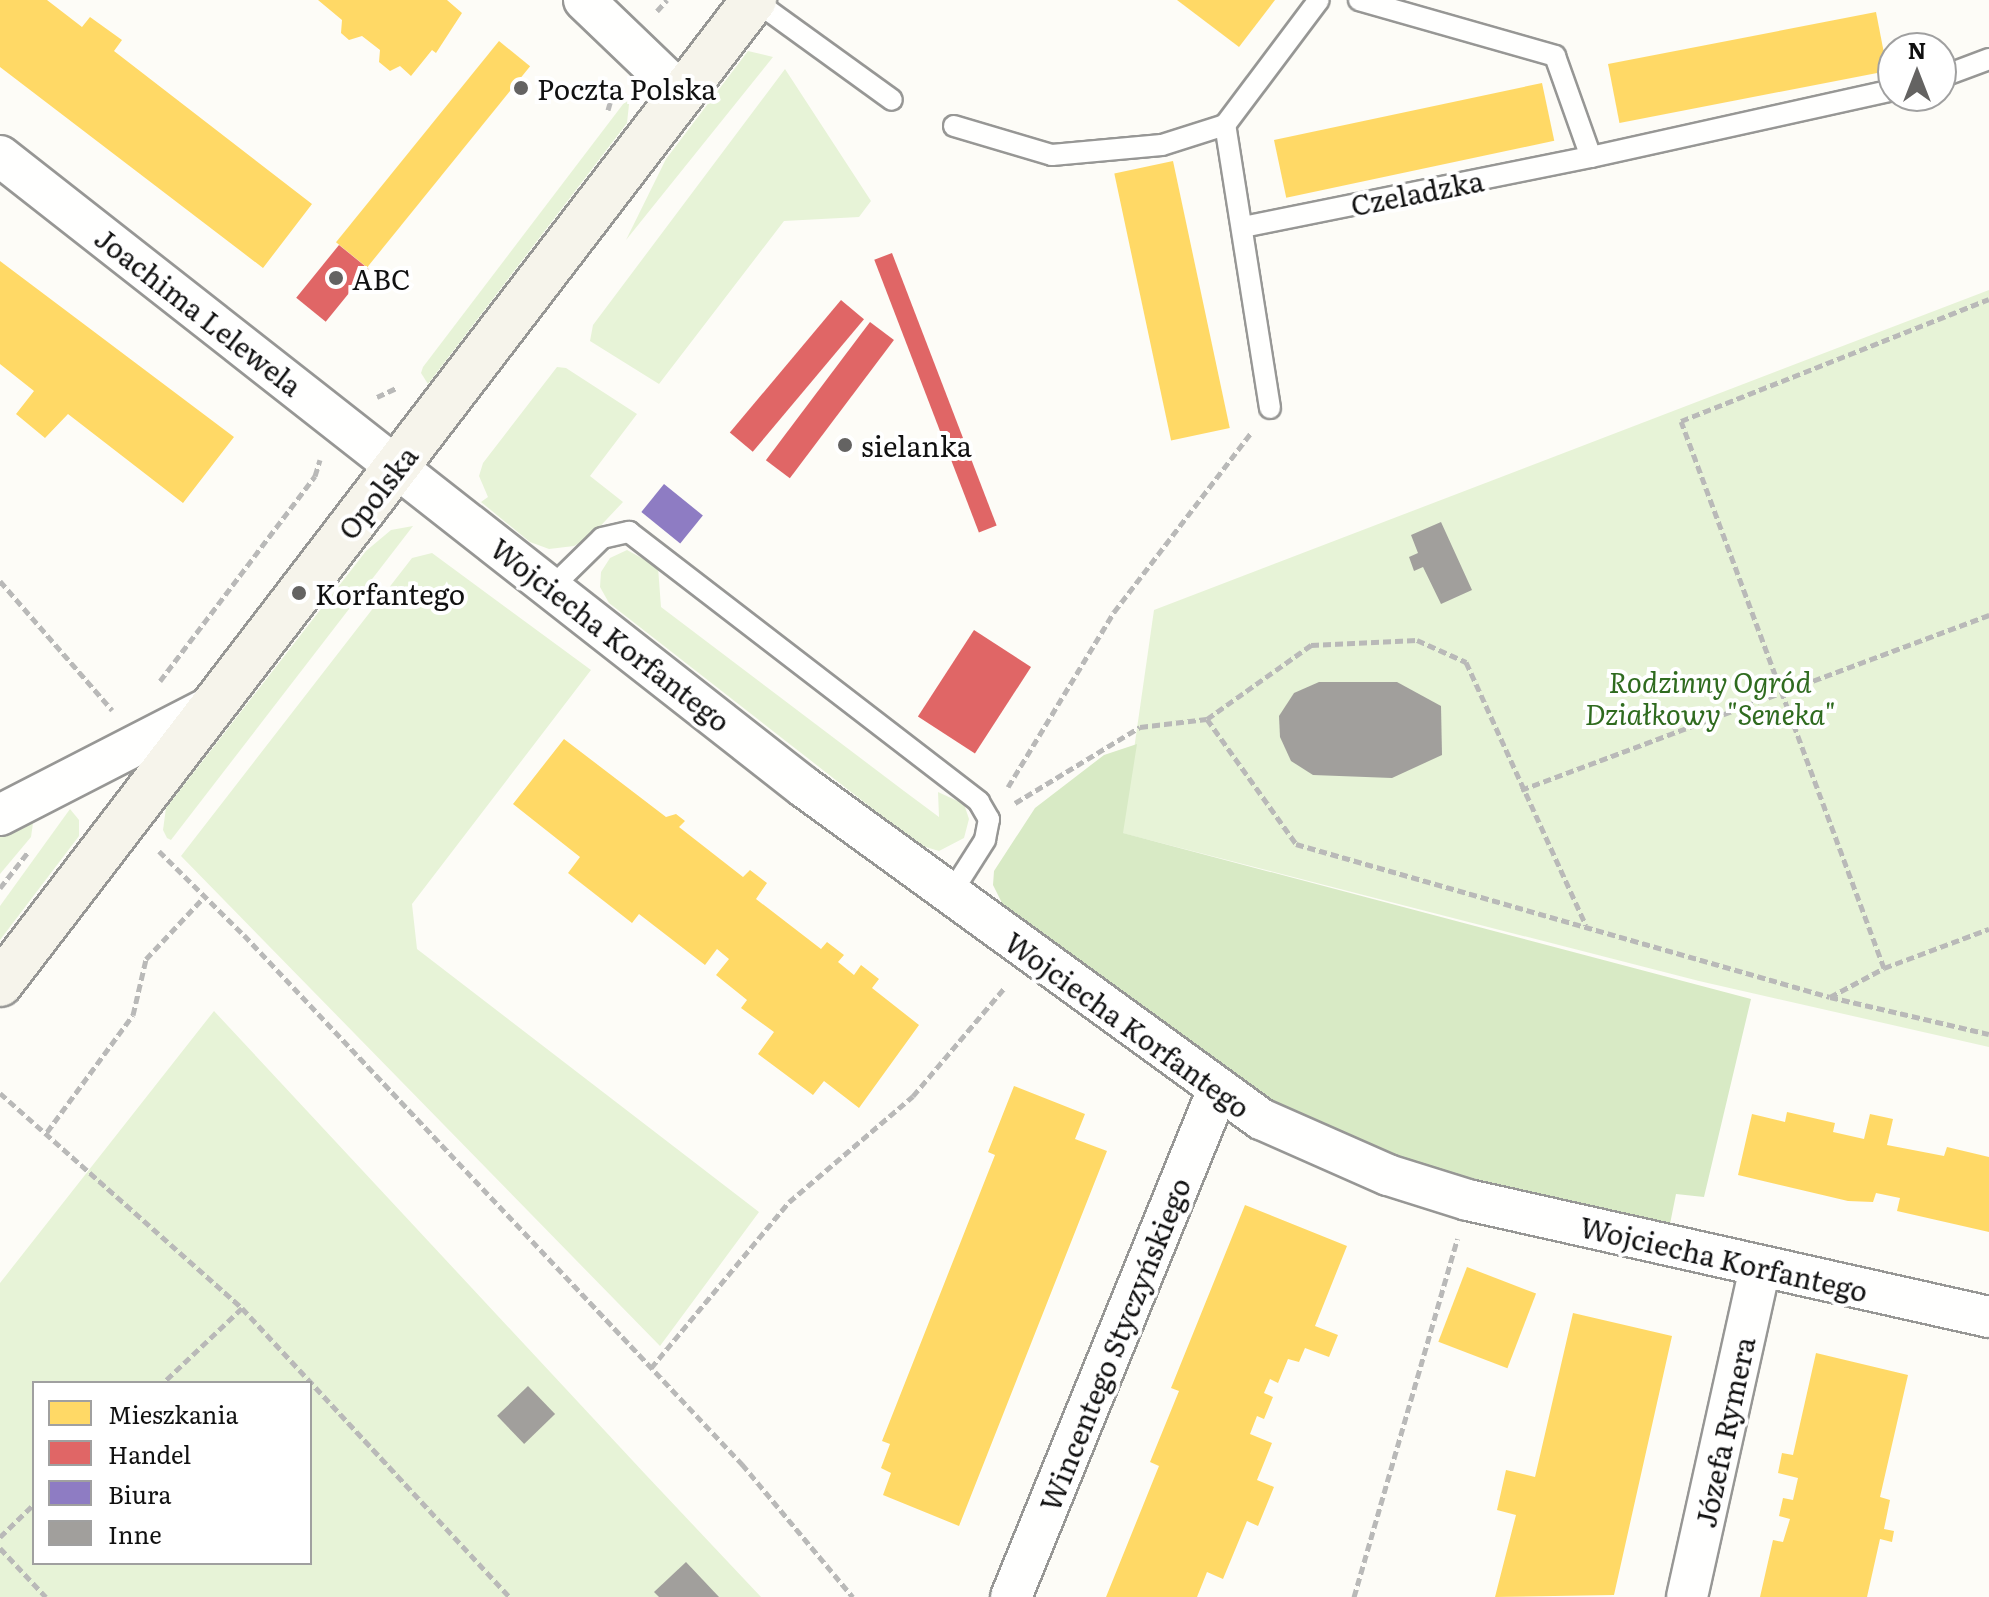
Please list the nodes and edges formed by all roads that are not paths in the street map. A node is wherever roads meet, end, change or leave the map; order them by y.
1 (584, 0) edge
2 (754, 0) edge
3 (1319, 0) edge
4 (1359, 0) edge
5 (1989, 59) edge
6 (1957, 71) edge
7 (682, 94) junction
8 (1877, 94) edge
9 (892, 100) dead end
10 (1225, 125) junction
11 (954, 126) dead end
12 (0, 156) edge
13 (1591, 157) junction
14 (1243, 227) junction
15 (1270, 408) road end
16 (397, 466) junction
17 (551, 588) junction
18 (212, 706) junction
19 (0, 815) edge
20 (950, 895) junction
21 (0, 984) edge
22 (1217, 1092) junction
23 (1760, 1267) junction
24 (1989, 1317) edge
25 (1011, 1597) edge
26 (1687, 1597) edge

1 - 7 street
2 - 7 street, Opolska
2 - 9 lane
3 - 10 lane
4 - 13 lane
5 - 6 lane
7 - 16 street, Opolska
8 - 13 lane, Czeladzka
10 - 11 lane
10 - 14 lane
12 - 16 street, Joachima Lelewela
13 - 14 lane, Czeladzka
14 - 15 lane
16 - 17 street, Wojciecha Korfantego
16 - 18 street, Opolska
17 - 20 street, Wojciecha Korfantego
17 - 20 lane
18 - 19 street
18 - 21 street, Opolska
20 - 22 street, Wojciecha Korfantego
22 - 23 street, Wojciecha Korfantego
22 - 25 street, Wincentego Styczyńskiego
23 - 24 street, Wojciecha Korfantego
23 - 26 street, Józefa Rymera

